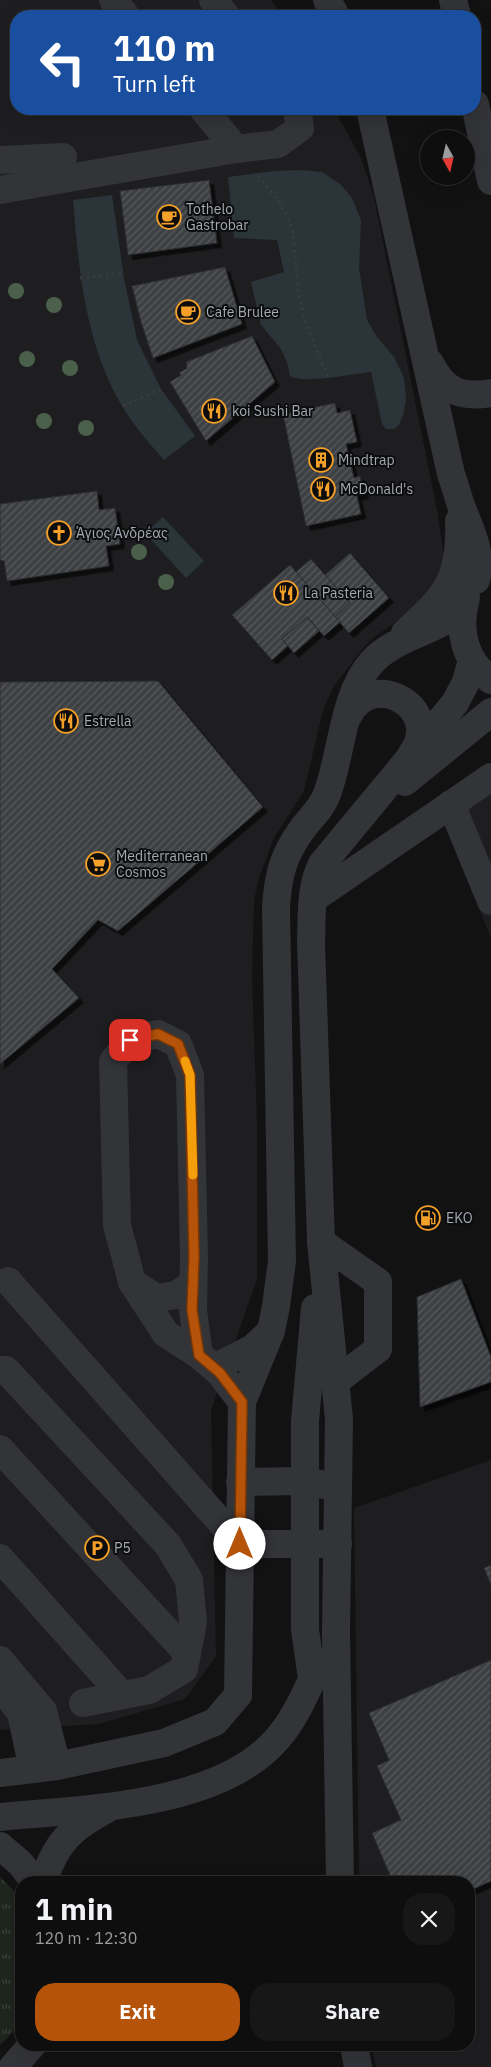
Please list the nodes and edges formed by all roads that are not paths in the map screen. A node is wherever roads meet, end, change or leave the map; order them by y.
1 (113, 0) edge
2 (213, 0) edge
3 (121, 10) edge
4 (221, 10) edge
5 (208, 115) edge
6 (298, 115) edge
7 (371, 115) edge
8 (477, 115) edge
9 (236, 149) junction
10 (63, 157) dead end
11 (0, 160) edge
12 (491, 181) edge
13 (0, 190) edge
14 (424, 353) junction
15 (491, 393) edge
16 (461, 504) junction
17 (491, 540) edge
18 (483, 573) edge
19 (463, 608) junction
20 (390, 649) junction
21 (469, 655) junction
22 (491, 680) edge
23 (491, 712) edge
24 (346, 719) junction
25 (410, 757) junction
26 (491, 777) edge
27 (451, 804) junction
28 (357, 820) junction
29 (313, 899) junction
30 (491, 901) edge
31 (320, 1242) junction
32 (8, 1281) dead end
33 (132, 1282) junction
34 (193, 1283) junction
35 (271, 1331) junction
36 (199, 1355) junction
37 (0, 1370) edge
38 (220, 1373) junction
39 (335, 1382) junction
40 (242, 1402) junction
41 (0, 1449) edge
42 (306, 1481) junction
43 (240, 1482) junction
44 (338, 1487) junction
45 (240, 1544) junction
46 (306, 1544) junction
47 (338, 1544) junction
48 (0, 1558) edge
49 (336, 1632) junction
50 (187, 1653) junction
51 (0, 1660) edge
52 (312, 1678) junction
53 (0, 1686) edge
54 (122, 1695) junction
55 (83, 1703) dead end
56 (21, 1712) edge
57 (45, 1767) junction
58 (0, 1773) edge
59 (113, 1806) junction
60 (0, 1818) edge
61 (0, 1846) edge
62 (30, 1876) edge
63 (45, 1876) edge
64 (340, 1876) edge
65 (27, 2051) edge
66 (355, 2051) edge
67 (13, 2067) edge
68 (358, 2067) edge

1 - 3 street
2 - 4 street
5 - 9 street
6 - 9 street
7 - 14 street
8 - 12 street
9 - 13 street
10 - 11 street
14 - 15 street
14 - 16 street
16 - 17 street
16 - 18 street
16 - 20 street
18 - 19 street
19 - 20 street
19 - 21 street
20 - 21 street
20 - 24 street
21 - 22 street
21 - 25 street
23 - 28 street
24 - 25 street
24 - 35 street
25 - 28 street
26 - 27 street
27 - 29 street
27 - 30 street
28 - 29 street
29 - 31 street
31 - 39 street
31 - 39 street
31 - 42 street
32 - 45 street
33 - 34 street
33 - 34 street
33 - 36 street
34 - 36 street
35 - 38 street
35 - 40 street
36 - 38 street
37 - 50 street
38 - 40 street
39 - 44 street
40 - 43 street
41 - 50 street
42 - 43 street
42 - 44 street
42 - 46 street
43 - 45 street
44 - 47 street
45 - 46 street
45 - 57 street
46 - 47 street
46 - 52 street
47 - 49 street
48 - 54 street
49 - 52 street
49 - 64 street
50 - 54 street
51 - 56 street
52 - 59 street
53 - 56 street
54 - 55 street
56 - 57 street
57 - 58 street
59 - 60 street
59 - 63 street
61 - 62 street
65 - 67 street
66 - 68 street

